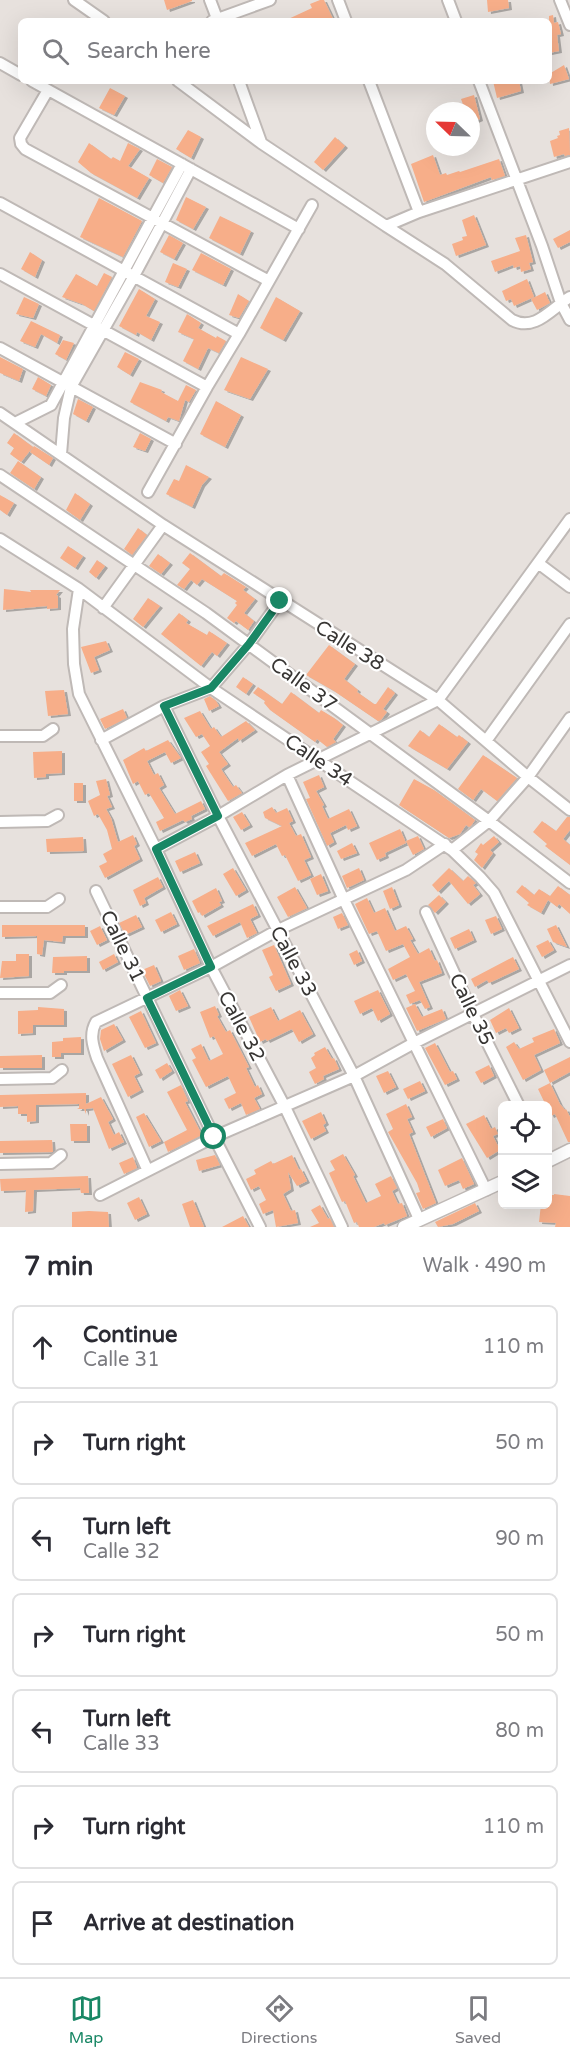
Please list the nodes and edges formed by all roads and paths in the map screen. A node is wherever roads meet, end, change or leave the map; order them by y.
1 (74, 0) edge
2 (210, 0) edge
3 (270, 0) edge
4 (338, 0) edge
5 (448, 0) edge
6 (560, 0) edge
7 (100, 18) edge
8 (215, 18) edge
9 (221, 18) edge
10 (345, 18) edge
11 (455, 18) edge
12 (570, 26) edge
13 (0, 63) edge
14 (18, 73) edge
15 (37, 84) edge
16 (182, 84) edge
17 (240, 84) edge
18 (370, 84) edge
19 (480, 84) edge
20 (48, 90) junction
21 (261, 143) junction
22 (570, 162) edge
23 (186, 166) junction
24 (516, 180) junction
25 (0, 203) edge
26 (312, 205) dead end
27 (419, 212) junction
28 (152, 218) junction
29 (162, 224) junction
30 (386, 226) junction
31 (299, 229) junction
32 (0, 274) edge
33 (129, 274) junction
34 (269, 281) junction
35 (566, 300) edge
36 (570, 320) edge
37 (98, 328) junction
38 (240, 334) junction
39 (0, 348) edge
40 (68, 385) junction
41 (207, 387) junction
42 (0, 413) edge
43 (15, 423) junction
44 (176, 444) junction
45 (62, 454) junction
46 (0, 475) edge
47 (148, 492) dead end
48 (570, 519) edge
49 (163, 525) junction
50 (0, 539) edge
51 (538, 563) junction
52 (134, 564) junction
53 (570, 588) edge
54 (79, 589) junction
55 (280, 601) junction
56 (103, 609) junction
57 (570, 624) edge
58 (249, 644) junction
59 (211, 688) junction
60 (438, 700) junction
61 (164, 706) junction
62 (570, 718) edge
63 (53, 729) dead end
64 (371, 734) junction
65 (0, 736) edge
66 (101, 740) junction
67 (486, 741) junction
68 (320, 760) junction
69 (287, 775) junction
70 (528, 777) junction
71 (570, 810) edge
72 (58, 815) dead end
73 (218, 816) junction
74 (489, 820) junction
75 (0, 822) edge
76 (448, 847) junction
77 (156, 849) junction
78 (570, 883) edge
79 (96, 891) dead end
80 (59, 899) dead end
81 (344, 900) junction
82 (0, 907) edge
83 (426, 912) dead end
84 (278, 930) junction
85 (570, 965) edge
86 (211, 967) junction
87 (538, 980) junction
88 (61, 985) dead end
89 (0, 993) edge
90 (147, 998) junction
91 (473, 1014) junction
92 (570, 1042) edge
93 (414, 1043) junction
94 (62, 1070) dead end
95 (354, 1076) junction
96 (0, 1079) edge
97 (516, 1101) edge
98 (285, 1107) junction
99 (214, 1137) junction
100 (570, 1150) edge
101 (62, 1155) dead end
102 (552, 1159) edge
103 (0, 1164) edge
104 (147, 1169) junction
105 (498, 1184) edge
106 (486, 1190) junction
107 (100, 1195) dead end
108 (419, 1219) junction
109 (260, 1227) edge
110 (342, 1227) edge
111 (404, 1227) edge

1 - 7 street
2 - 8 street
3 - 9 street
4 - 10 street
5 - 11 street
6 - 12 street
13 - 14 street
15 - 20 street
16 - 21 street
17 - 21 street
18 - 27 street
19 - 24 street
20 - 23 street
20 - 28 street
21 - 30 street
22 - 24 street
23 - 28 street
23 - 29 street
23 - 31 street
24 - 27 street
24 - 35 street
25 - 33 street
26 - 31 street
27 - 30 street
28 - 29 street
28 - 33 street
29 - 33 street
29 - 34 street
30 - 35 street
31 - 34 street
32 - 37 street
33 - 37 street
33 - 38 street
34 - 38 street
35 - 36 street
37 - 40 street
37 - 41 street
38 - 41 street
39 - 40 street
40 - 43 street
40 - 44 street
40 - 45 street
41 - 44 street
42 - 43 street, Calle 38
43 - 45 street, Calle 38
44 - 47 street
45 - 49 street, Calle 38
46 - 52 street, Calle 37
48 - 51 street
49 - 52 street
49 - 55 street, Calle 38
50 - 54 street, Calle 34
51 - 53 street
51 - 60 street
52 - 56 street
52 - 58 street, Calle 37
54 - 56 street, Calle 34
54 - 66 street, Calle 32
55 - 58 street
55 - 60 street, Calle 38
56 - 59 street, Calle 34
57 - 67 street
58 - 59 street
58 - 64 street, Calle 37
59 - 61 street
59 - 68 street, Calle 34
60 - 64 street
60 - 67 street, Calle 38
61 - 66 street
61 - 73 street, Calle 33
62 - 70 street
63 - 65 street
64 - 68 street
64 - 74 street, Calle 37
66 - 77 street, Calle 32
67 - 70 street, Calle 38
68 - 69 street
68 - 76 street, Calle 34
69 - 73 street
69 - 81 street, Calle 34
70 - 71 street, Calle 38
70 - 74 street
72 - 75 street
73 - 77 street
73 - 84 street, Calle 33
74 - 76 street
74 - 78 street, Calle 37
76 - 81 street
76 - 87 street, Calle 34
77 - 86 street, Calle 32
79 - 90 street, Calle 31
80 - 82 street
81 - 84 street
81 - 93 street, Calle 34
83 - 91 street, Calle 35
84 - 86 street
84 - 95 street, Calle 33
85 - 87 street
86 - 90 street
86 - 98 street, Calle 32
87 - 91 street
87 - 92 street, Calle 34
88 - 89 street
90 - 99 street, Calle 31
90 - 104 street
91 - 93 street
91 - 97 street, Calle 35
93 - 95 street
93 - 106 street, Calle 34
94 - 96 street
95 - 98 street
95 - 108 street, Calle 33
98 - 99 street
98 - 110 street, Calle 32
99 - 104 street
99 - 109 street, Calle 31
100 - 102 street
101 - 103 street
104 - 107 street
105 - 106 street
106 - 108 street
108 - 111 street

